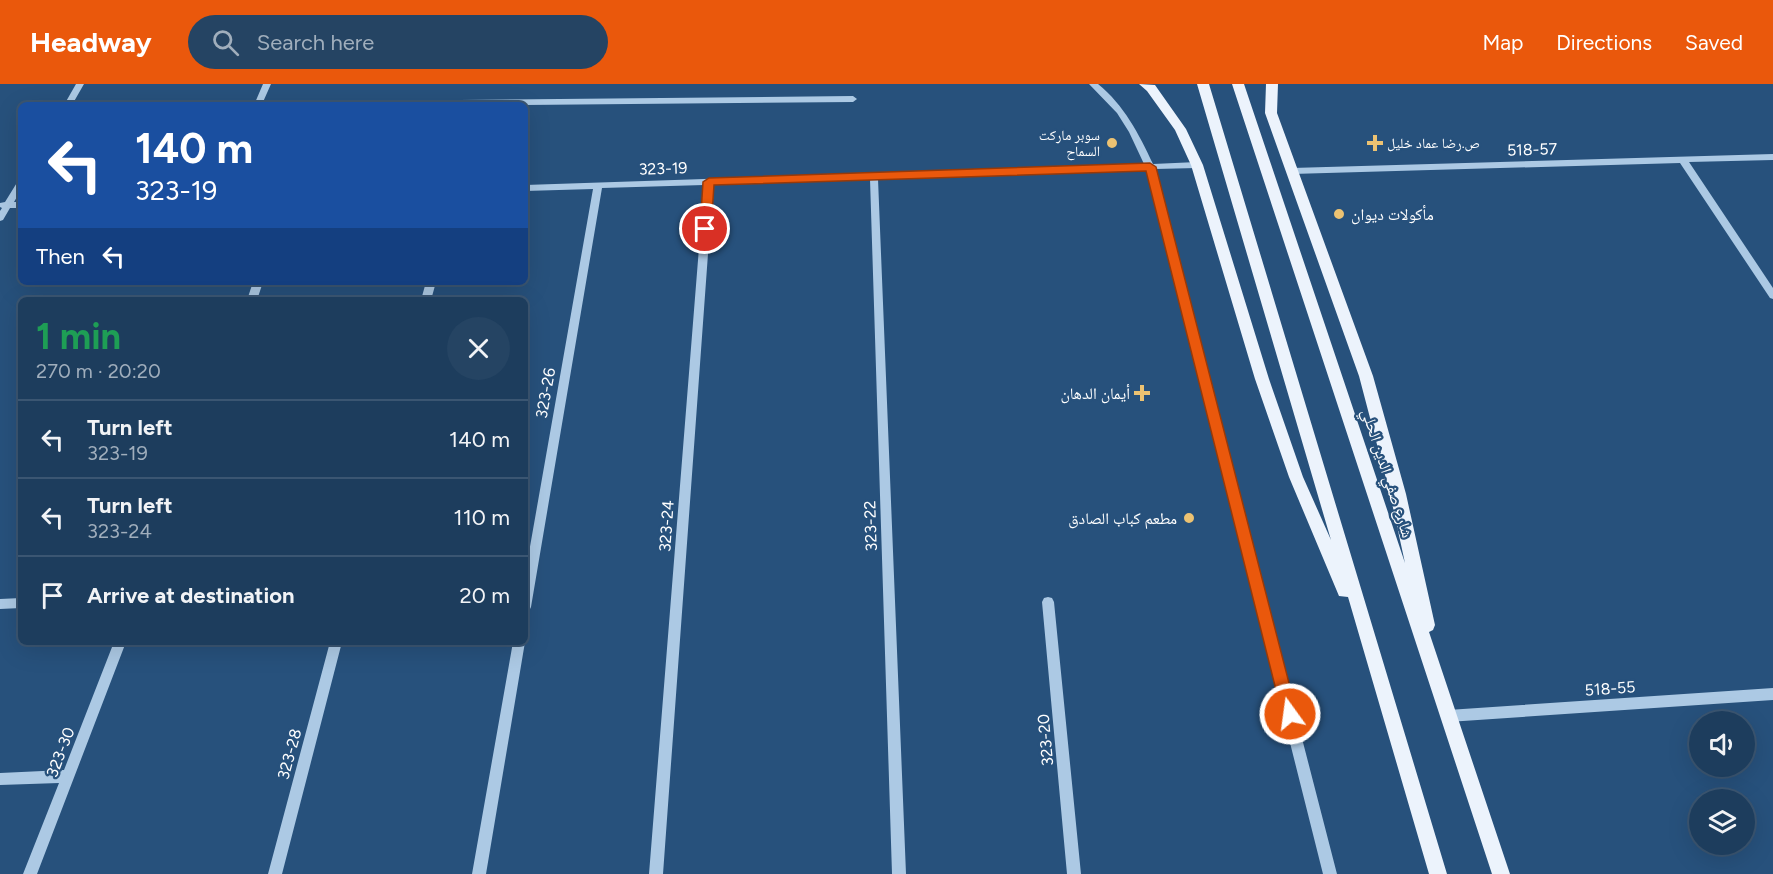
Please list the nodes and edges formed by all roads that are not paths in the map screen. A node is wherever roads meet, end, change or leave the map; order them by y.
1 (80, 84) edge
2 (267, 84) edge
3 (1093, 84) edge
4 (1145, 84) edge
5 (1203, 84) edge
6 (1238, 84) edge
7 (1272, 84) edge
8 (852, 99) dead end
9 (70, 102) edge
10 (259, 102) edge
11 (528, 102) edge
12 (1773, 157) edge
13 (1682, 159) junction
14 (1197, 165) junction
15 (1150, 167) junction
16 (1292, 171) junction
17 (874, 176) junction
18 (709, 182) junction
19 (598, 185) junction
20 (18, 187) edge
21 (528, 188) edge
22 (4, 205) edge
23 (0, 218) edge
24 (1773, 295) edge
25 (528, 590) edge
26 (1048, 602) dead end
27 (18, 603) edge
28 (0, 604) edge
29 (119, 645) edge
30 (335, 645) edge
31 (518, 645) edge
32 (1773, 694) edge
33 (1391, 716) junction
34 (1448, 716) junction
35 (68, 776) junction
36 (0, 779) edge
37 (30, 874) edge
38 (275, 874) edge
39 (479, 874) edge
40 (656, 874) edge
41 (900, 874) edge
42 (1074, 874) edge
43 (1330, 874) edge
44 (1438, 874) edge
45 (1501, 874) edge

1 - 9 street
2 - 10 street
3 - 15 street
4 - 14 main road
5 - 33 main road
6 - 34 main road, شارع صفي الدين الحلي
7 - 16 main road
8 - 11 street
12 - 13 street, 518-57
13 - 16 street, 518-57
13 - 24 street
14 - 15 street, 323-19
14 - 33 main road
15 - 17 street, 323-19
15 - 43 street
16 - 34 main road
17 - 18 street, 323-19
17 - 41 street, 323-22
18 - 19 street, 323-19
18 - 40 street, 323-24
19 - 21 street, 323-19
19 - 25 street, 323-26
20 - 22 street
22 - 23 street
26 - 42 street, 323-20
27 - 28 street
29 - 35 street, 323-30
30 - 38 street, 323-28
31 - 39 street
32 - 34 street, 518-55
33 - 44 main road
34 - 45 main road, شارع صفي الدين الحلي
35 - 36 street
35 - 37 street, 323-30

